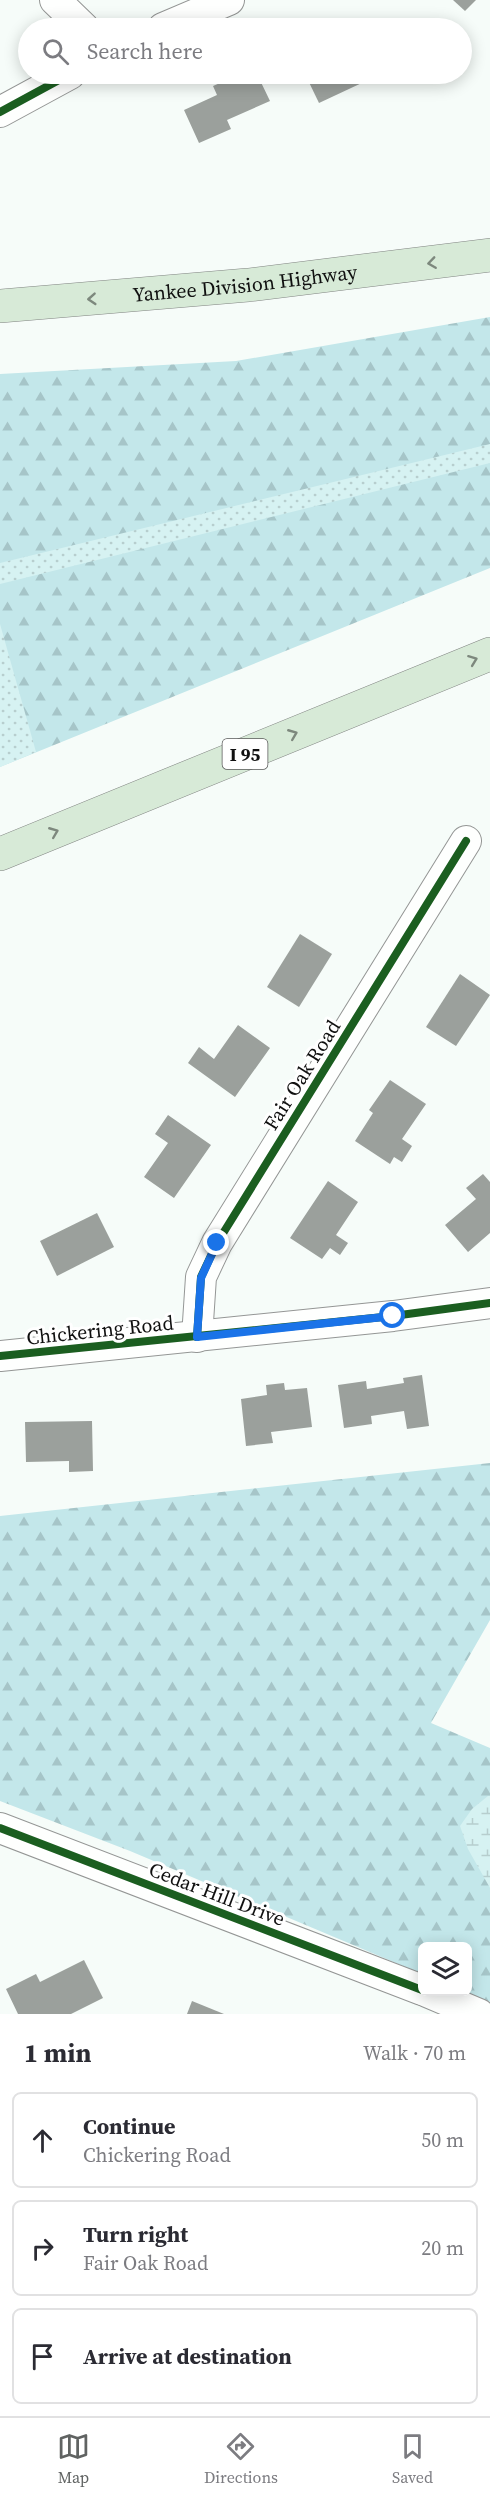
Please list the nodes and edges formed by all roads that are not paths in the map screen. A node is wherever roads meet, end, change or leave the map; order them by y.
1 (55, 0) edge
2 (229, 0) edge
3 (74, 18) edge
4 (187, 18) edge
5 (52, 84) edge
6 (0, 112) edge
7 (490, 255) edge
8 (0, 306) edge
9 (490, 654) edge
10 (466, 841) dead end
11 (0, 854) edge
12 (490, 1303) edge
13 (197, 1337) junction
14 (0, 1356) edge
15 (0, 1828) edge
16 (418, 1988) edge
17 (437, 1996) edge
18 (479, 2014) edge

1 - 3 street
2 - 4 street
5 - 6 street
7 -> 8 highway, Yankee Division Highway
11 -> 9 highway, I 95
10 - 13 street, Fair Oak Road
12 - 13 street, Chickering Road
13 - 14 street, Chickering Road
15 - 16 street, Cedar Hill Drive
17 - 18 street, Cedar Hill Drive

